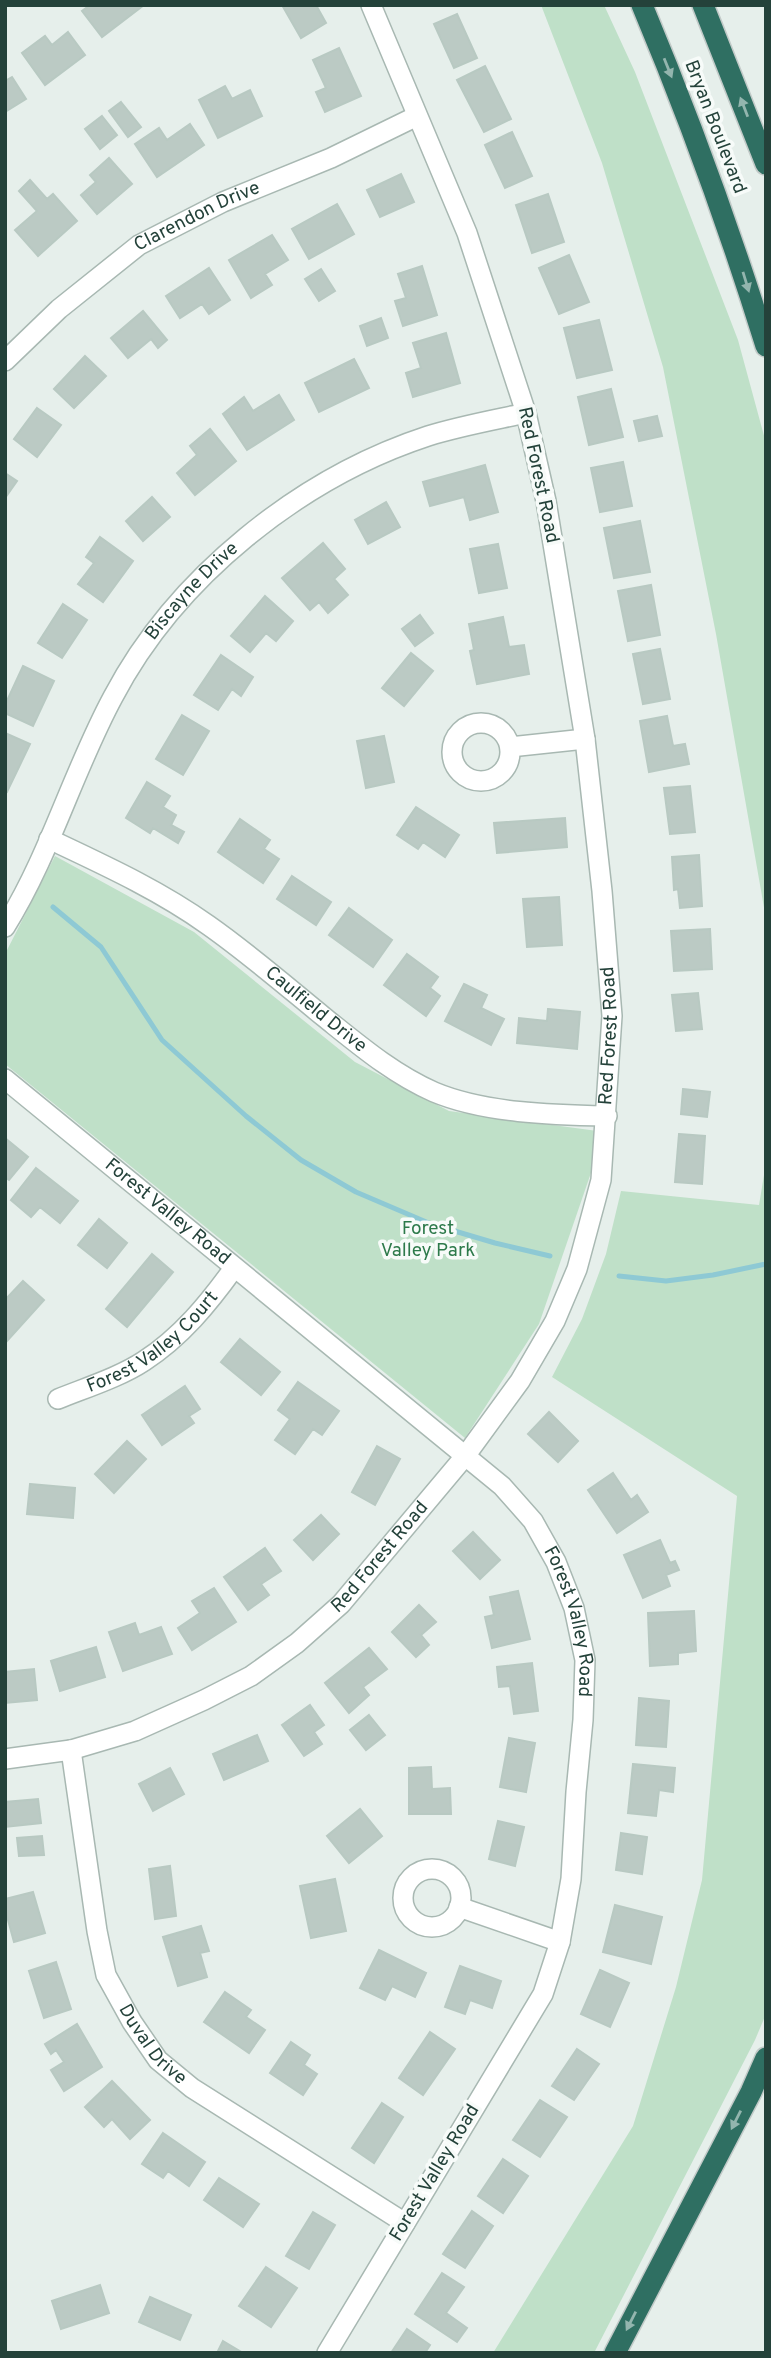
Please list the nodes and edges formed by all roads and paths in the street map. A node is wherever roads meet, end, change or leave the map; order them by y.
1 (371, 5) edge
2 (642, 5) edge
3 (703, 5) edge
4 (417, 116) junction
5 (766, 164) edge
6 (766, 346) edge
7 (5, 361) edge
8 (526, 413) junction
9 (585, 739) junction
10 (510, 747) dead end
11 (49, 839) junction
12 (5, 927) edge
13 (5, 1079) edge
14 (607, 1116) junction
15 (234, 1268) junction
16 (58, 1399) dead end
17 (466, 1455) junction
18 (71, 1750) junction
19 (5, 1759) edge
20 (459, 1907) dead end
21 (560, 1942) junction
22 (766, 2058) edge
23 (405, 2223) junction
24 (327, 2353) edge
25 (615, 2353) edge

1 - 4 street, Red Forest Road
2 -> 6 highway, Bryan Boulevard
5 -> 3 highway, Bryan Boulevard
4 - 7 street, Clarendon Drive
4 - 8 street, Red Forest Road
8 - 9 street, Red Forest Road
8 - 11 street, Biscayne Drive
9 - 10 street
9 - 14 street, Red Forest Road
11 - 12 street, Biscayne Drive
11 - 14 street, Caulfield Drive
13 - 15 street, Forest Valley Road
14 - 17 street, Red Forest Road
15 - 16 street, Forest Valley Court
15 - 17 street, Forest Valley Road
17 - 18 street, Red Forest Road
17 - 21 street, Forest Valley Road
18 - 19 street, Red Forest Road
18 - 23 street, Duval Drive
20 - 21 street
21 - 23 street, Forest Valley Road
22 -> 25 highway
23 - 24 street, Forest Valley Road

